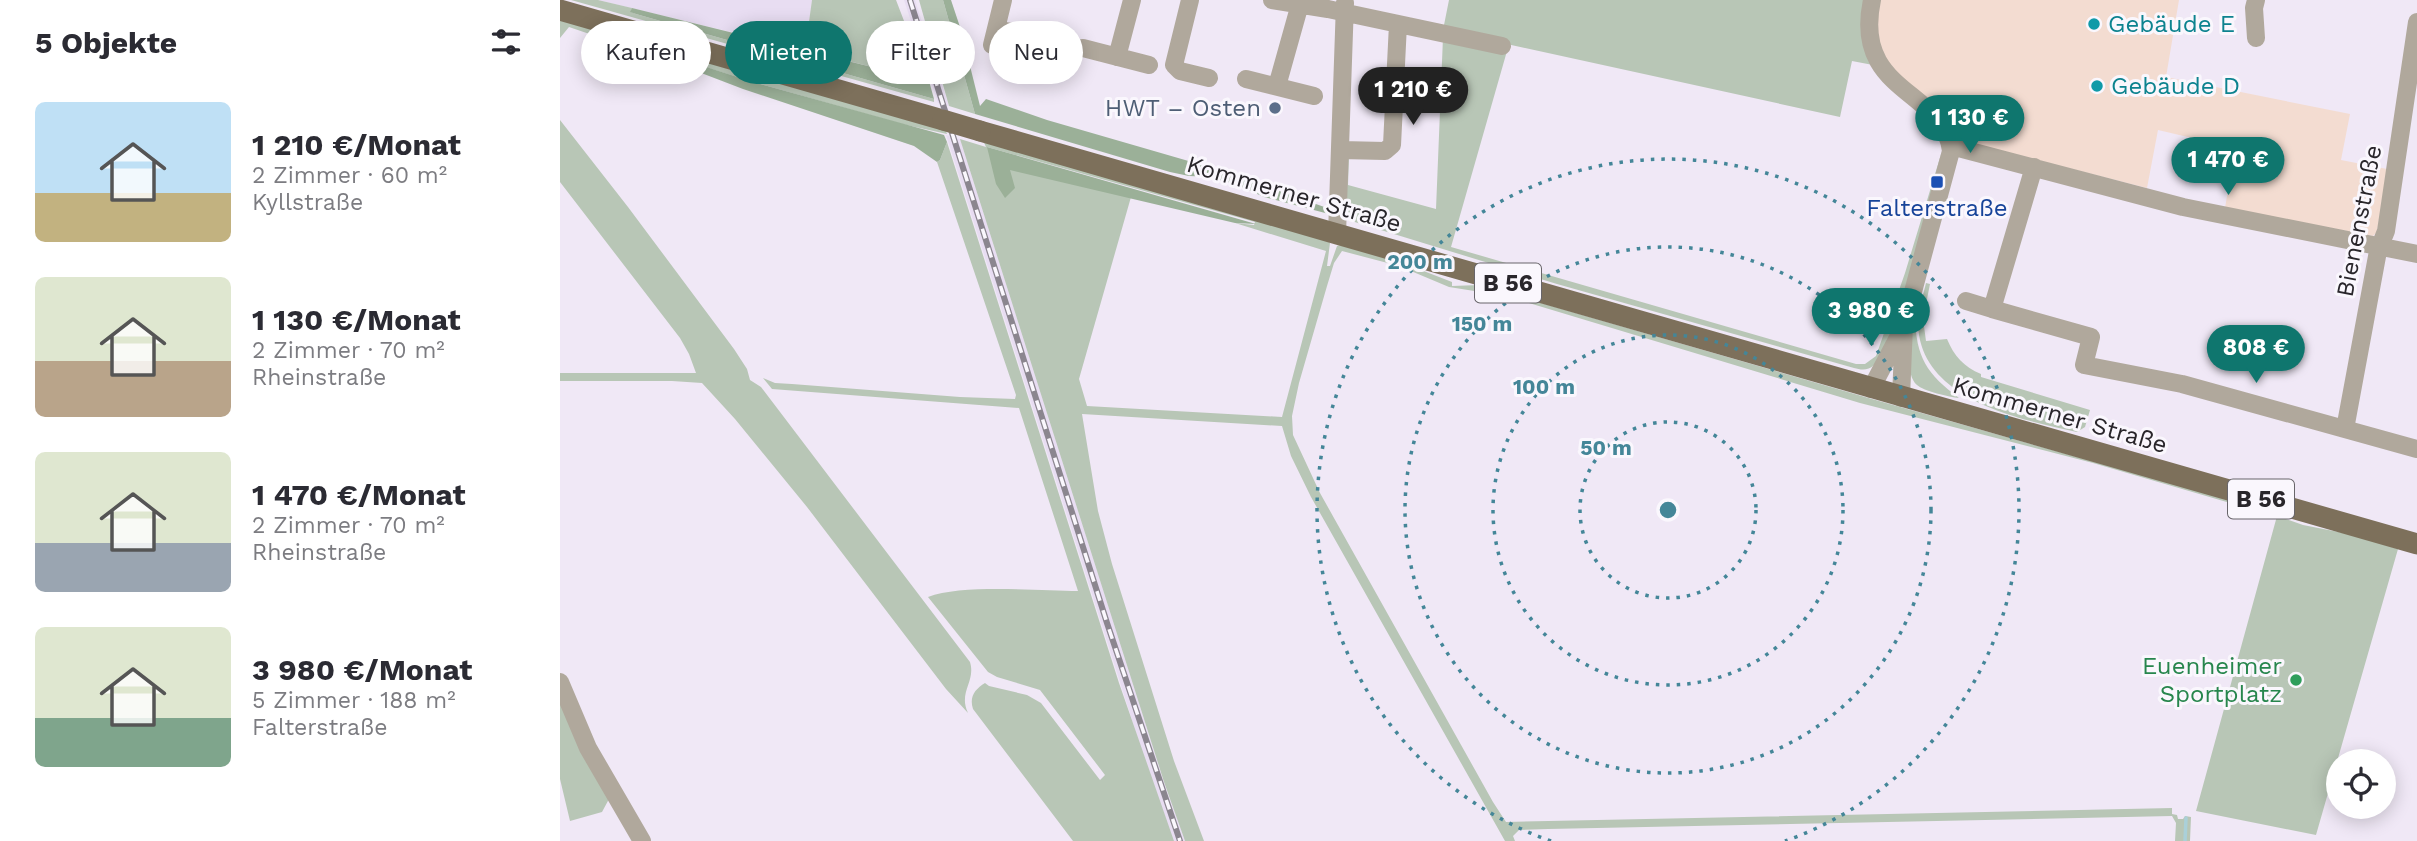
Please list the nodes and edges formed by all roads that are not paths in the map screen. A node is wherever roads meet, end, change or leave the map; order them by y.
1 (1003, 0) edge
2 (1132, 0) edge
3 (1190, 0) edge
4 (1272, 0) edge
5 (1872, 0) edge
6 (2256, 0) edge
7 (1300, 4) junction
8 (1345, 6) edge
9 (560, 10) edge
10 (998, 21) edge
11 (2417, 22) edge
12 (1398, 24) junction
13 (2256, 38) dead end
14 (1502, 46) dead end
15 (1083, 48) dead end
16 (1117, 57) junction
17 (1149, 65) dead end
18 (1209, 78) dead end
19 (1246, 79) dead end
20 (1277, 86) junction
21 (1314, 96) dead end
22 (1951, 146) junction
23 (1340, 150) junction
24 (2034, 167) junction
25 (1337, 234) junction
26 (2380, 247) junction
27 (2417, 254) edge
28 (1966, 301) dead end
29 (1992, 309) junction
30 (1904, 325) junction
31 (1871, 389) junction
32 (1901, 398) junction
33 (2345, 429) junction
34 (2417, 449) edge
35 (2417, 544) edge
36 (560, 682) edge
37 (642, 841) edge

1 - 10 street
2 - 16 street
3 - 18 street
4 - 7 street
5 - 22 street
6 - 13 street
7 - 8 street
7 - 20 street
8 - 12 street
8 - 23 street
9 - 25 main road, Kommerner Straße / B 56, bridge
11 - 26 street, Bienenstraße
12 - 14 street
12 - 23 street
15 - 16 street
16 - 17 street
19 - 20 street
20 - 21 street
22 - 24 street
22 - 30 street
23 - 25 street
24 - 26 street
24 - 29 street
25 - 31 main road, Kommerner Straße / B 56
26 - 27 street
26 - 33 street, Bienenstraße
28 - 29 street
29 - 33 street
30 - 31 street
30 - 32 street
31 - 32 main road, Kommerner Straße / B 56
32 - 35 main road, Kommerner Straße / B 56
33 - 34 street
36 - 37 street

